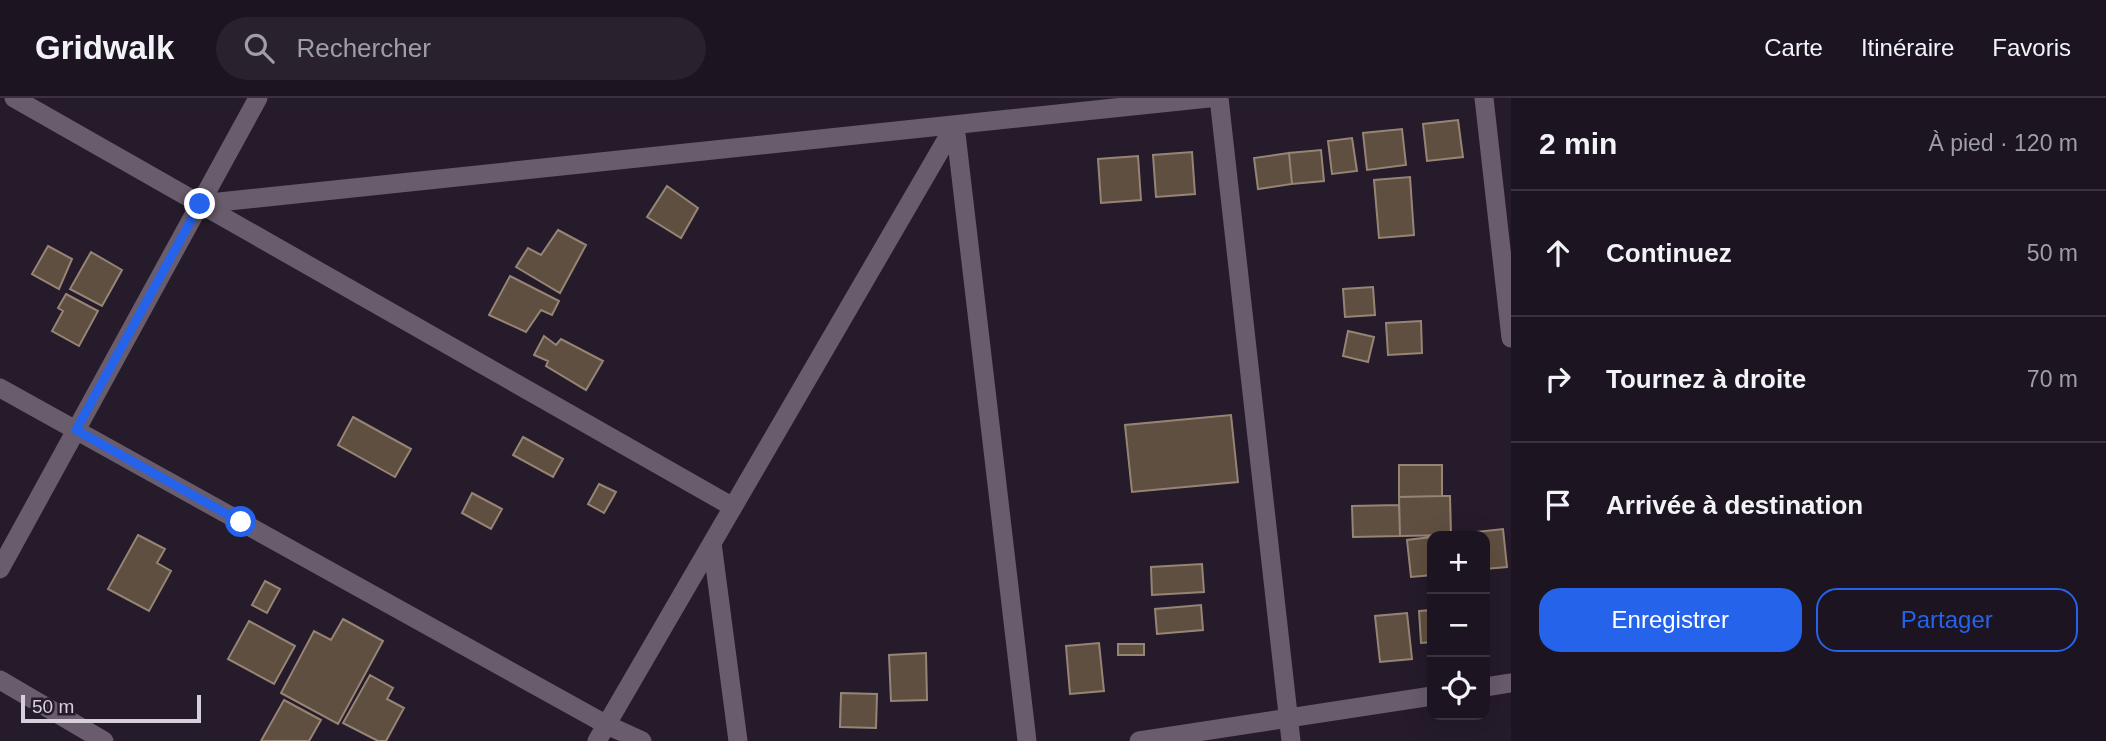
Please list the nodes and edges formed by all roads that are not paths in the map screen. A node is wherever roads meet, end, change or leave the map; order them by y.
1 (14, 98) edge
2 (258, 98) edge
3 (1209, 98) edge
4 (1219, 98) edge
5 (1484, 98) edge
6 (955, 125) junction
7 (200, 204) junction
8 (1511, 338) edge
9 (0, 388) edge
10 (76, 430) junction
11 (733, 507) junction
12 (712, 543) junction
13 (0, 569) edge
14 (0, 680) edge
15 (1511, 683) edge
16 (1490, 686) edge
17 (1427, 697) edge
18 (1288, 720) junction
19 (602, 733) edge
20 (104, 741) edge
21 (642, 741) edge
22 (738, 741) edge
23 (1027, 741) edge
24 (1139, 741) edge
25 (1290, 741) edge

1 - 7 street
2 - 7 street
3 - 6 street
4 - 18 street
5 - 8 street
6 - 7 street
6 - 11 street
6 - 23 street
7 - 10 street
7 - 11 street
9 - 10 street
10 - 13 street
10 - 19 street
11 - 12 street
12 - 19 street
12 - 22 street
14 - 20 street
15 - 16 street
17 - 18 street
18 - 24 street
18 - 25 street
19 - 21 street

